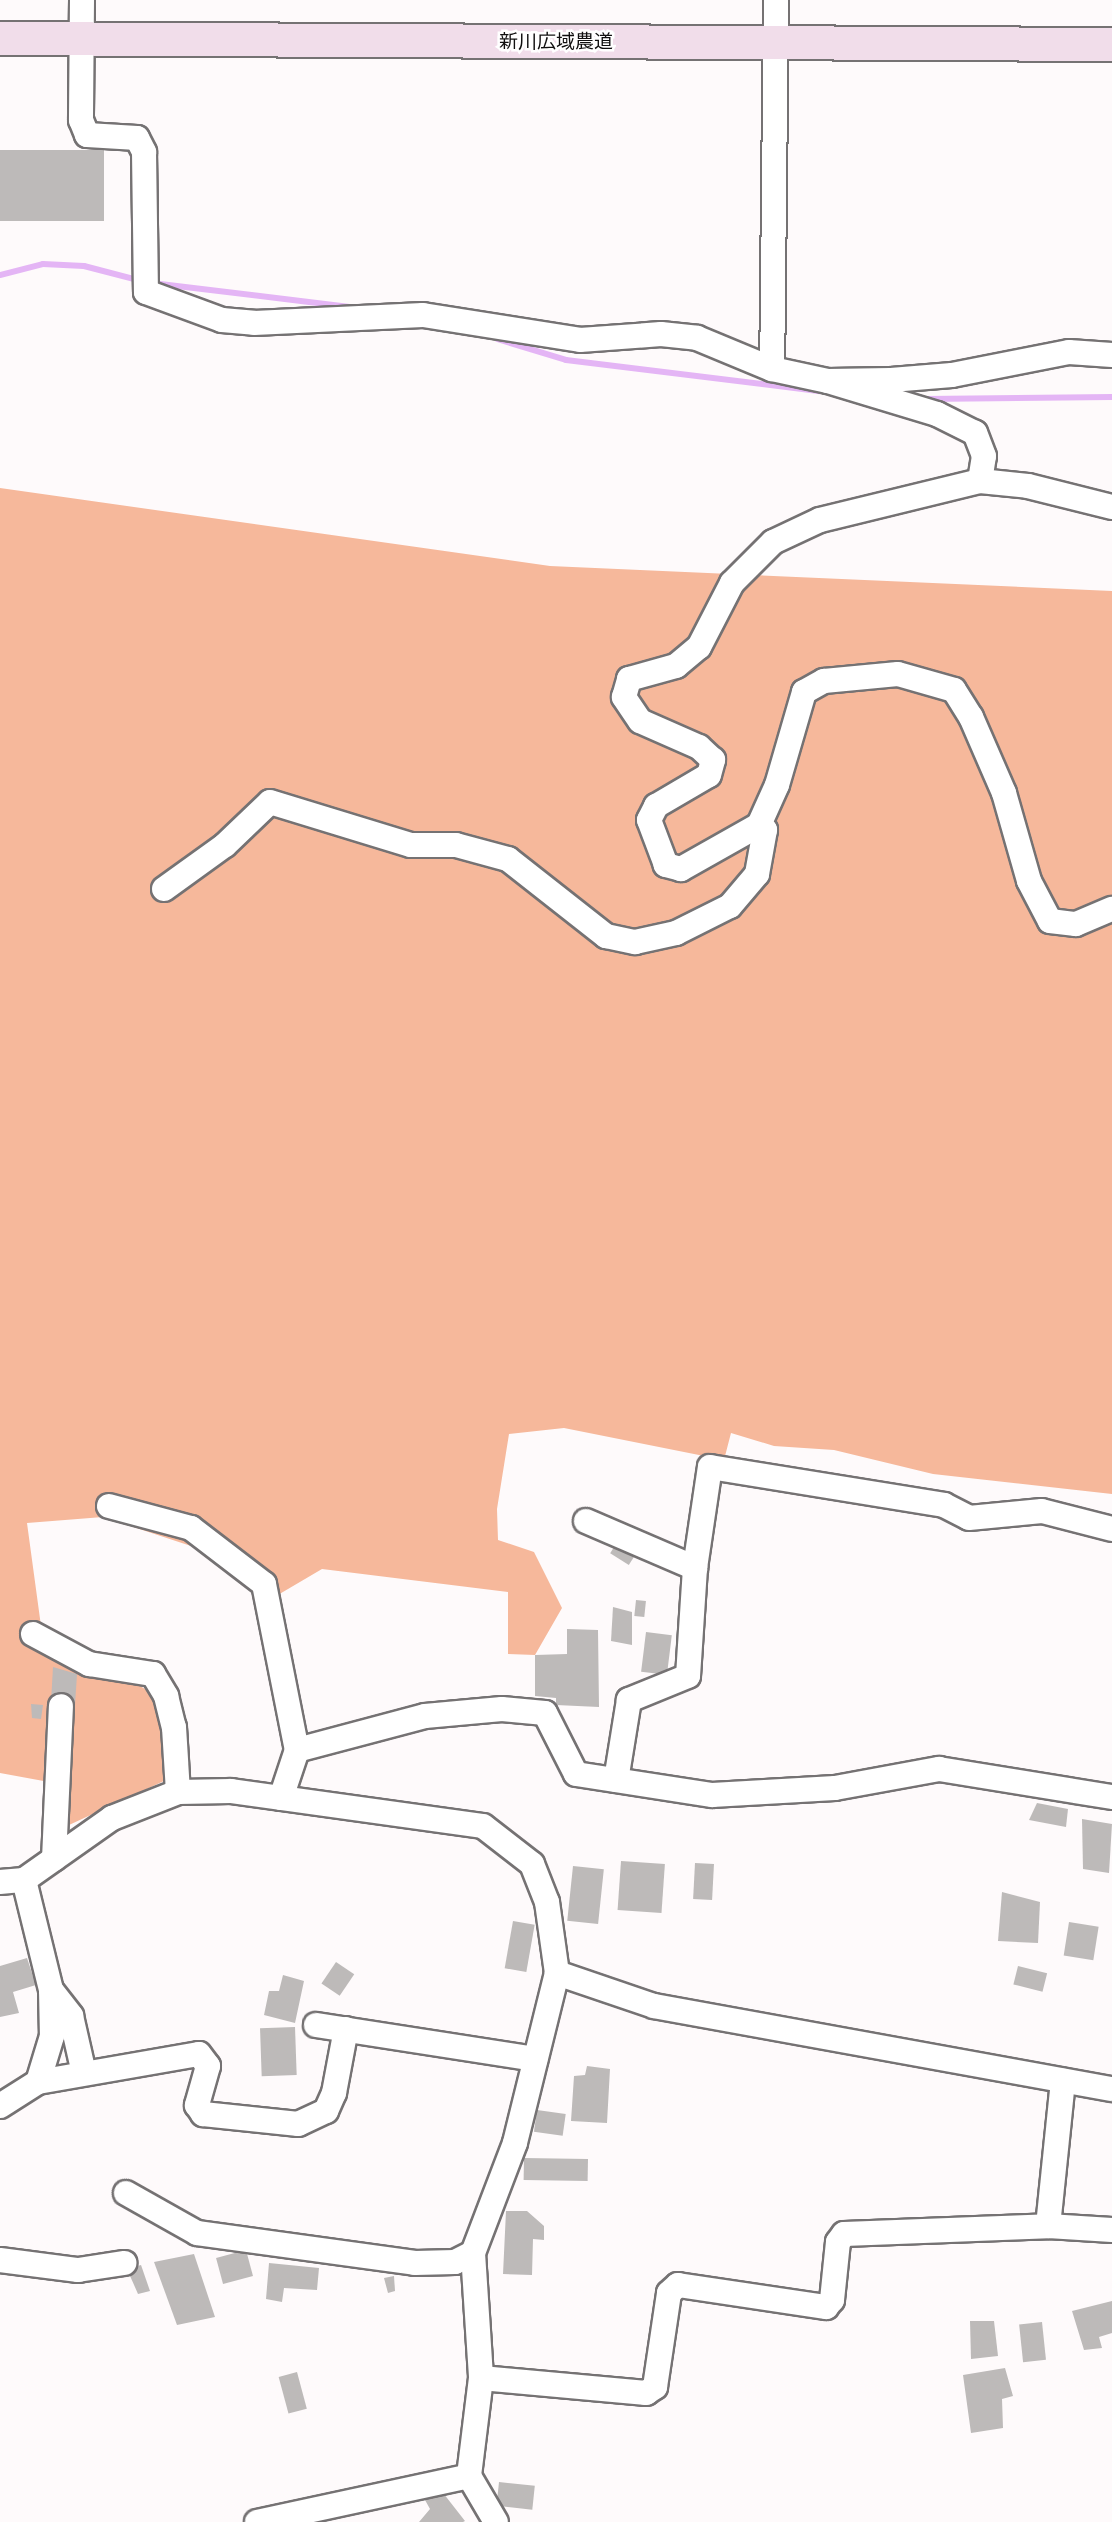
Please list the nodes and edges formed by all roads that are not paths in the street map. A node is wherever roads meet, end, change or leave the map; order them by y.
1 (82, 0) edge
2 (776, 0) edge
3 (0, 38) edge
4 (82, 38) junction
5 (775, 43) junction
6 (1112, 44) edge
7 (1112, 355) edge
8 (772, 369) junction
9 (828, 381) junction
10 (980, 481) junction
11 (1112, 507) edge
12 (759, 825) junction
13 (164, 889) dead end
14 (1112, 909) edge
15 (109, 1506) dead end
16 (586, 1521) dead end
17 (1112, 1530) edge
18 (695, 1568) junction
19 (33, 1634) dead end
20 (61, 1706) dead end
21 (297, 1750) junction
22 (616, 1780) junction
23 (178, 1792) junction
24 (1112, 1797) edge
25 (281, 1798) junction
26 (54, 1859) junction
27 (12, 1881) edge
28 (557, 1973) junction
29 (51, 1990) junction
30 (316, 2025) dead end
31 (346, 2029) junction
32 (535, 2059) junction
33 (84, 2073) junction
34 (1063, 2081) junction
35 (38, 2082) junction
36 (1112, 2088) edge
37 (0, 2106) edge
38 (126, 2193) dead end
39 (1048, 2227) junction
40 (1112, 2230) edge
41 (474, 2253) junction
42 (0, 2260) edge
43 (124, 2263) dead end
44 (481, 2378) junction
45 (469, 2476) junction
46 (487, 2519) edge
47 (257, 2522) edge

1 - 4 street
2 - 5 street
3 - 4 street, 新川広域農道
4 - 5 street, 新川広域農道
4 - 8 street
5 - 6 street, 新川広域農道
5 - 8 street
7 - 9 street
8 - 9 street
9 - 10 street
10 - 11 street
10 - 12 street
12 - 13 street
12 - 14 street
15 - 21 street
16 - 18 street
17 - 18 street
18 - 22 street
19 - 23 street
20 - 26 street
21 - 22 street
21 - 25 street
22 - 24 street
23 - 25 street
23 - 26 street
25 - 28 street
26 - 27 street
27 - 29 street
28 - 32 street
28 - 34 street
29 - 33 street
29 - 35 street
30 - 31 street
31 - 32 street
31 - 33 street
32 - 41 street
33 - 35 street
34 - 36 street
34 - 39 street
35 - 37 street
38 - 41 street
39 - 40 street
39 - 44 street
41 - 44 street
42 - 43 street
44 - 45 street
45 - 46 street
45 - 47 street

